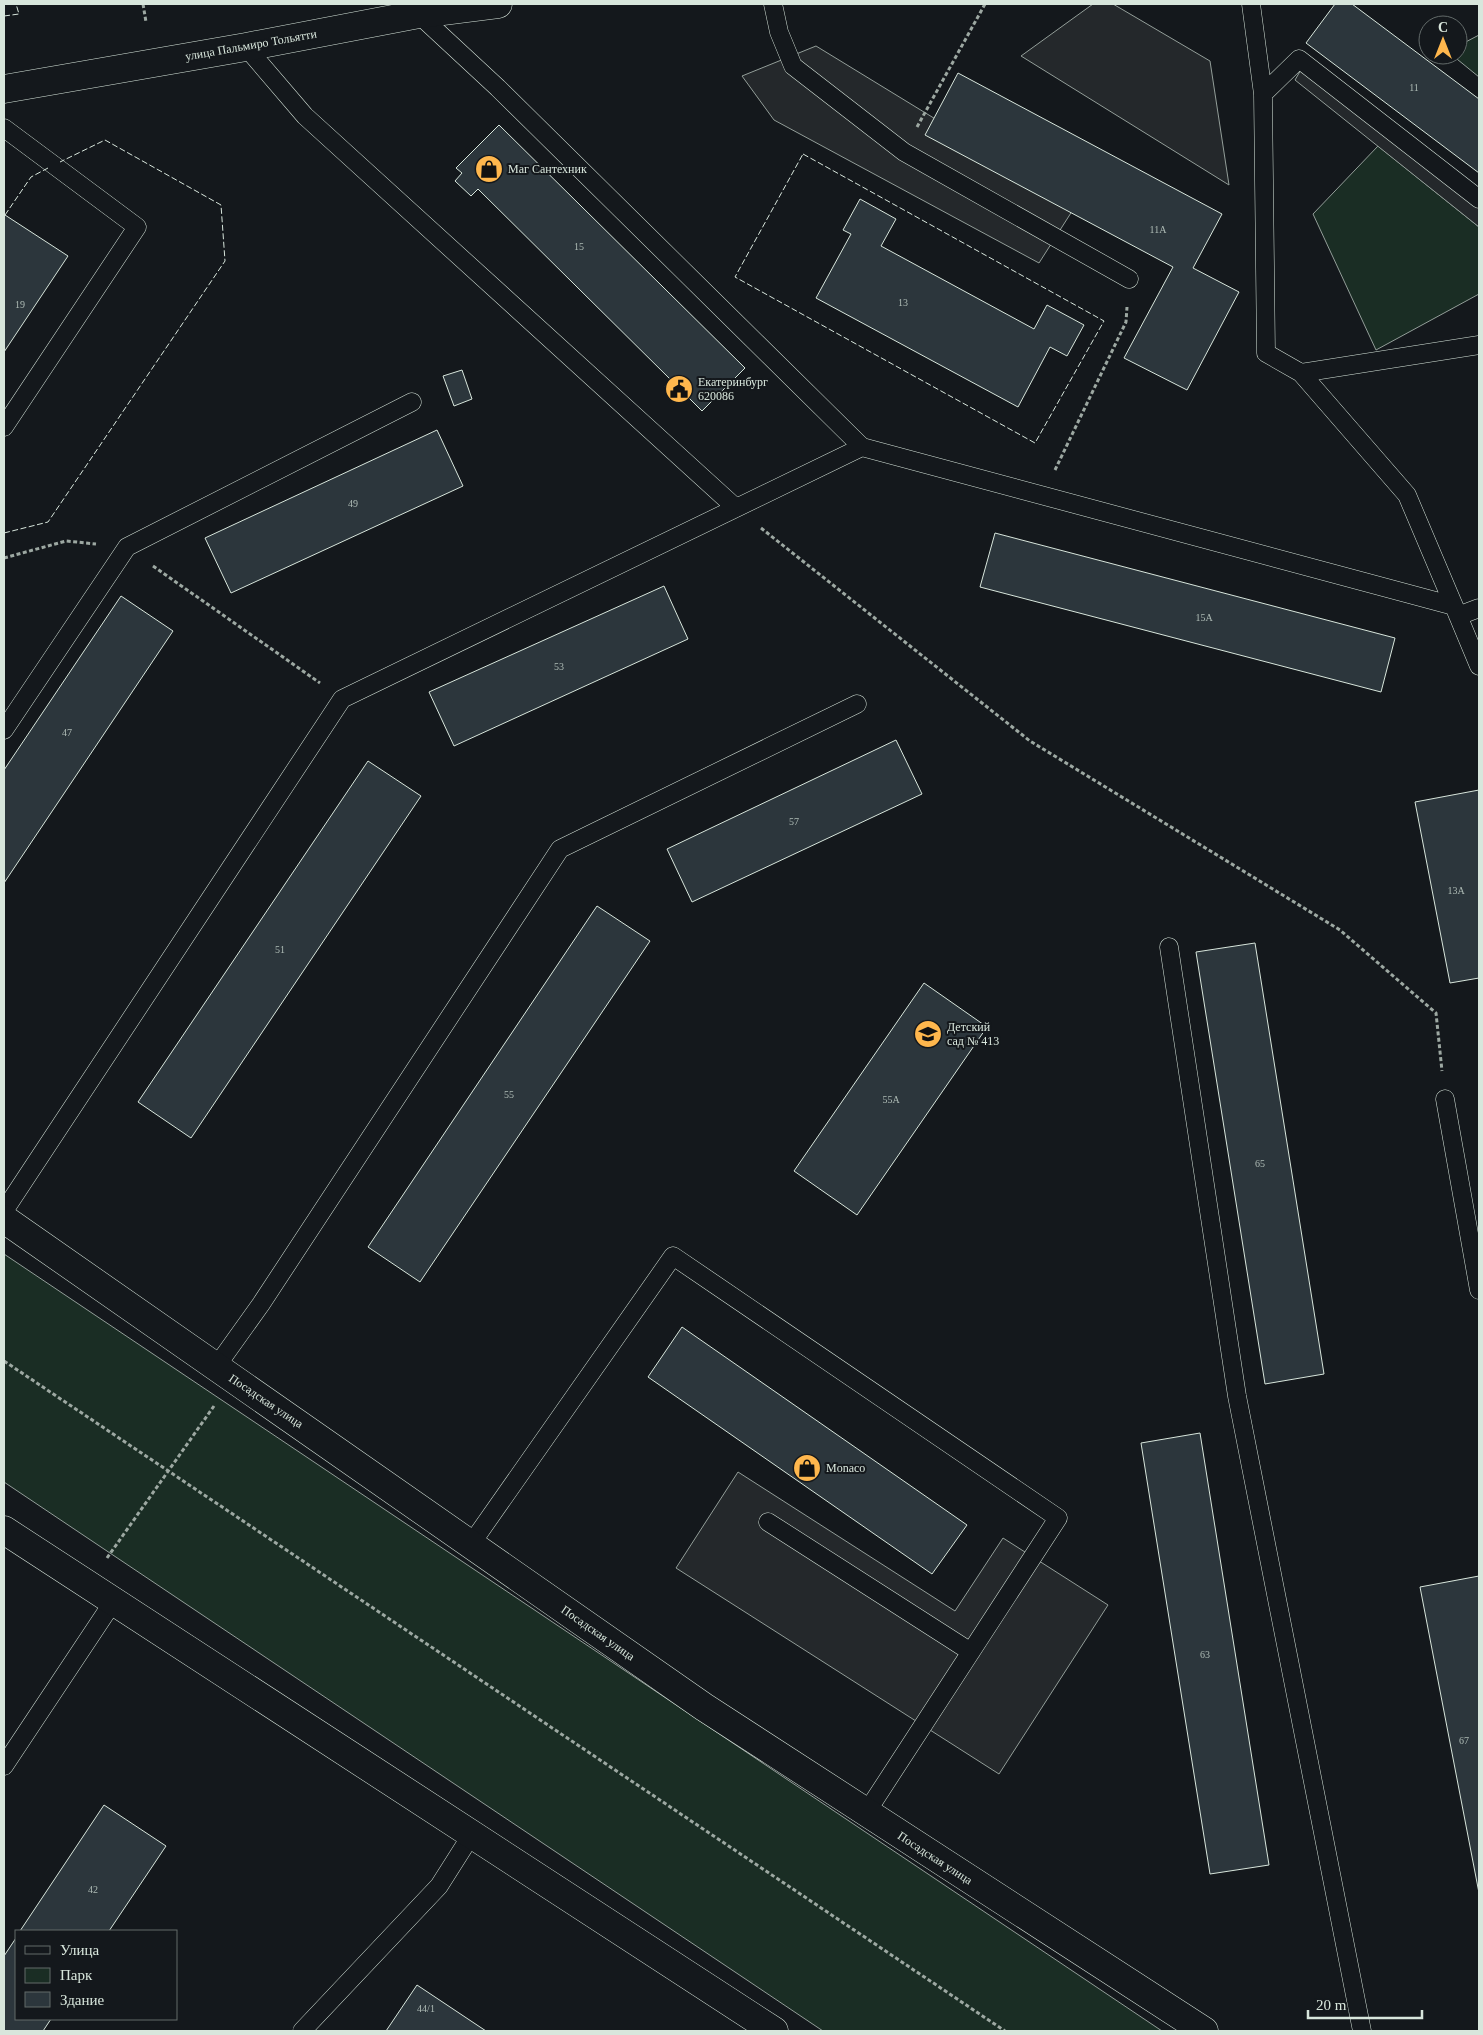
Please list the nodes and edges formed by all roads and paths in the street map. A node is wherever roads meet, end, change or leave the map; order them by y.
1 (143, 4) edge
2 (498, 4) edge
3 (772, 4) edge
4 (985, 4) edge
5 (1251, 4) edge
6 (413, 9) edge
7 (146, 22) dead end
8 (246, 47) junction
9 (4, 89) edge
10 (1263, 94) junction
11 (4, 128) edge
12 (904, 152) junction
13 (1479, 199) edge
14 (1129, 279) joint
15 (1479, 345) edge
16 (1301, 373) junction
17 (412, 402) dead end
18 (4, 427) edge
19 (862, 447) junction
20 (1042, 495) junction
21 (736, 508) junction
22 (127, 547) junction
23 (4, 558) edge
24 (1479, 608) edge
25 (1456, 611) junction
26 (1479, 666) edge
27 (342, 699) junction
28 (857, 704) dead end
29 (4, 730) edge
30 (1169, 948) dead end
31 (1445, 1099) joint
32 (4, 1211) edge
33 (4, 1219) edge
34 (1479, 1290) edge
35 (4, 1361) edge
36 (225, 1373) junction
37 (169, 1472) junction
38 (768, 1522) dead end
39 (4, 1530) edge
40 (471, 1544) junction
41 (88, 1585) junction
42 (113, 1602) junction
43 (971, 1652) junction
44 (4, 1766) edge
45 (866, 1813) junction
46 (472, 1834) junction
47 (302, 2031) edge
48 (774, 2031) edge
49 (1005, 2031) edge
50 (1204, 2031) edge
51 (1362, 2031) edge

1 - 7 path
2 - 6 street, улица Пальмиро Тольятти
3 - 12 lane
4 - 12 path
5 - 10 lane
6 - 8 street, улица Пальмиро Тольятти
6 - 19 lane
8 - 9 street, улица Пальмиро Тольятти
8 - 21 lane
10 - 13 lane
10 - 16 lane
11 - 18 lane
12 - 14 lane
14 - 20 path
15 - 16 lane
16 - 25 lane
17 - 22 lane
19 - 20 lane
19 - 21 lane
20 - 25 lane
21 - 27 lane
21 - 31 path
22 - 23 path
22 - 27 path
22 - 29 lane
24 - 25 lane
25 - 26 lane
27 - 32 lane
28 - 36 lane
30 - 51 lane
31 - 34 lane
33 - 36 street, Посадская улица
35 - 37 path
36 - 37 path
36 - 40 street, Посадская улица
37 - 41 path
37 - 49 path
38 - 43 lane
39 - 41 street
40 - 43 lane
40 - 45 street, Посадская улица
41 - 42 street
42 - 44 lane
42 - 46 street
43 - 45 lane
45 - 50 street, Посадская улица
46 - 47 lane
46 - 48 street

